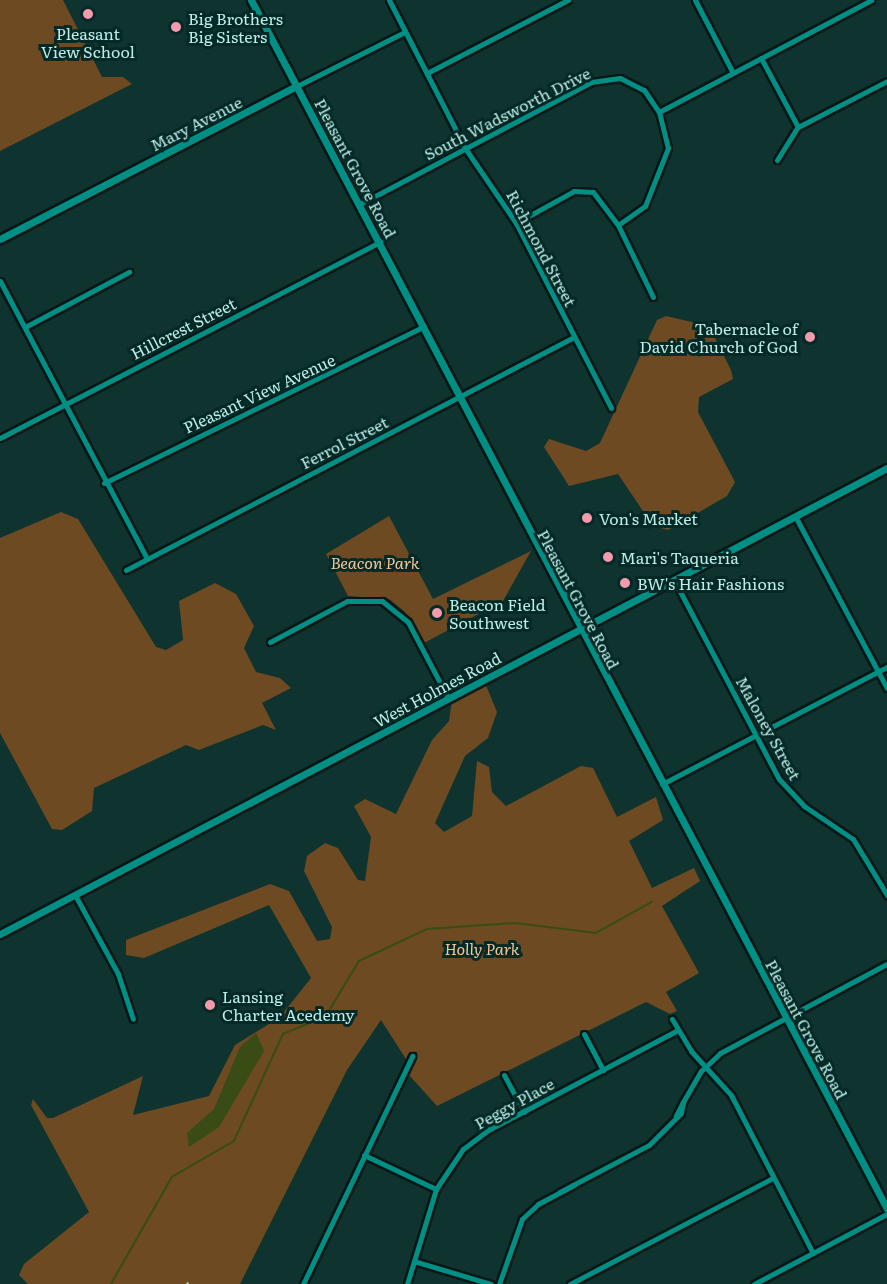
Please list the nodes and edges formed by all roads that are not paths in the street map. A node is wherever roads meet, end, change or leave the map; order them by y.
1 (251, 0) edge
2 (389, 0) edge
3 (568, 0) edge
4 (871, 0) edge
5 (697, 1) edge
6 (405, 32) junction
7 (761, 58) junction
8 (427, 73) junction
9 (733, 73) junction
10 (887, 81) edge
11 (297, 86) junction
12 (659, 112) junction
13 (798, 127) junction
14 (465, 148) junction
15 (777, 160) dead end
16 (360, 204) junction
17 (516, 223) junction
18 (618, 225) junction
19 (0, 239) edge
20 (380, 242) junction
21 (129, 272) dead end
22 (0, 281) edge
23 (653, 297) dead end
24 (424, 326) junction
25 (25, 327) junction
26 (574, 337) junction
27 (459, 397) junction
28 (64, 405) junction
29 (611, 408) dead end
30 (0, 438) edge
31 (887, 468) edge
32 (104, 483) junction
33 (795, 516) junction
34 (147, 559) junction
35 (126, 570) dead end
36 (674, 580) junction
37 (580, 630) junction
38 (270, 642) dead end
39 (887, 667) edge
40 (878, 672) junction
41 (887, 688) edge
42 (448, 698) junction
43 (756, 735) junction
44 (662, 784) junction
45 (75, 895) junction
46 (887, 895) edge
47 (0, 934) edge
48 (887, 964) edge
49 (786, 1017) junction
50 (133, 1019) dead end
51 (672, 1019) dead end
52 (678, 1030) junction
53 (584, 1034) dead end
54 (412, 1056) dead end
55 (706, 1065) junction
56 (603, 1070) junction
57 (504, 1075) dead end
58 (524, 1112) junction
59 (364, 1155) junction
60 (773, 1178) junction
61 (436, 1189) junction
62 (887, 1209) edge
63 (887, 1214) edge
64 (813, 1253) junction
65 (414, 1260) junction
66 (303, 1284) edge
67 (406, 1284) edge
68 (491, 1284) edge
69 (499, 1284) edge
70 (570, 1284) edge
71 (754, 1284) edge

1 - 11 street, Pleasant Grove Road
2 - 6 street
3 - 8 street
4 - 7 street
5 - 9 street
6 - 8 street, Richmond Street
6 - 11 street, Mary Avenue
7 - 9 street
7 - 13 street
8 - 14 street, Richmond Street
9 - 12 street
10 - 13 street
11 - 16 street, Pleasant Grove Road
11 - 19 street, Mary Avenue
12 - 14 street, South Wadsworth Drive
12 - 18 street
13 - 15 street
14 - 16 street, South Wadsworth Drive
14 - 17 street, Richmond Street
16 - 20 street, Pleasant Grove Road
17 - 18 street
17 - 26 street, Richmond Street
18 - 23 street
20 - 24 street, Pleasant Grove Road
20 - 28 street, Hillcrest Street
21 - 25 street
22 - 25 street
24 - 27 street, Pleasant Grove Road
24 - 32 street, Pleasant View Avenue
25 - 28 street
26 - 27 street, Ferrol Street
26 - 29 street, Richmond Street
27 - 34 street, Ferrol Street
27 - 37 street, Pleasant Grove Road
28 - 30 street, Hillcrest Street
28 - 32 street
31 - 33 street, West Holmes Road
32 - 34 street
33 - 36 street, West Holmes Road
33 - 40 street
34 - 35 street, Ferrol Street
36 - 37 street, West Holmes Road
36 - 43 street, Maloney Street
37 - 42 street, West Holmes Road
37 - 44 street, Pleasant Grove Road
38 - 42 street
39 - 40 street
40 - 41 street
40 - 43 street
42 - 45 street, West Holmes Road
43 - 44 street
43 - 46 street, Maloney Street
44 - 49 street, Pleasant Grove Road
45 - 47 street, West Holmes Road
45 - 50 street
48 - 49 street
49 - 55 street
49 - 62 street, Pleasant Grove Road
51 - 52 street
52 - 55 street
52 - 56 street, Peggy Place
53 - 56 street
54 - 59 street
55 - 60 street
55 - 69 street
56 - 58 street, Peggy Place
57 - 58 street
58 - 61 street, Peggy Place
59 - 61 street
59 - 66 street
60 - 64 street
60 - 70 street
61 - 65 street, Peggy Place
63 - 64 street
64 - 71 street
65 - 67 street, Peggy Place
65 - 68 street

